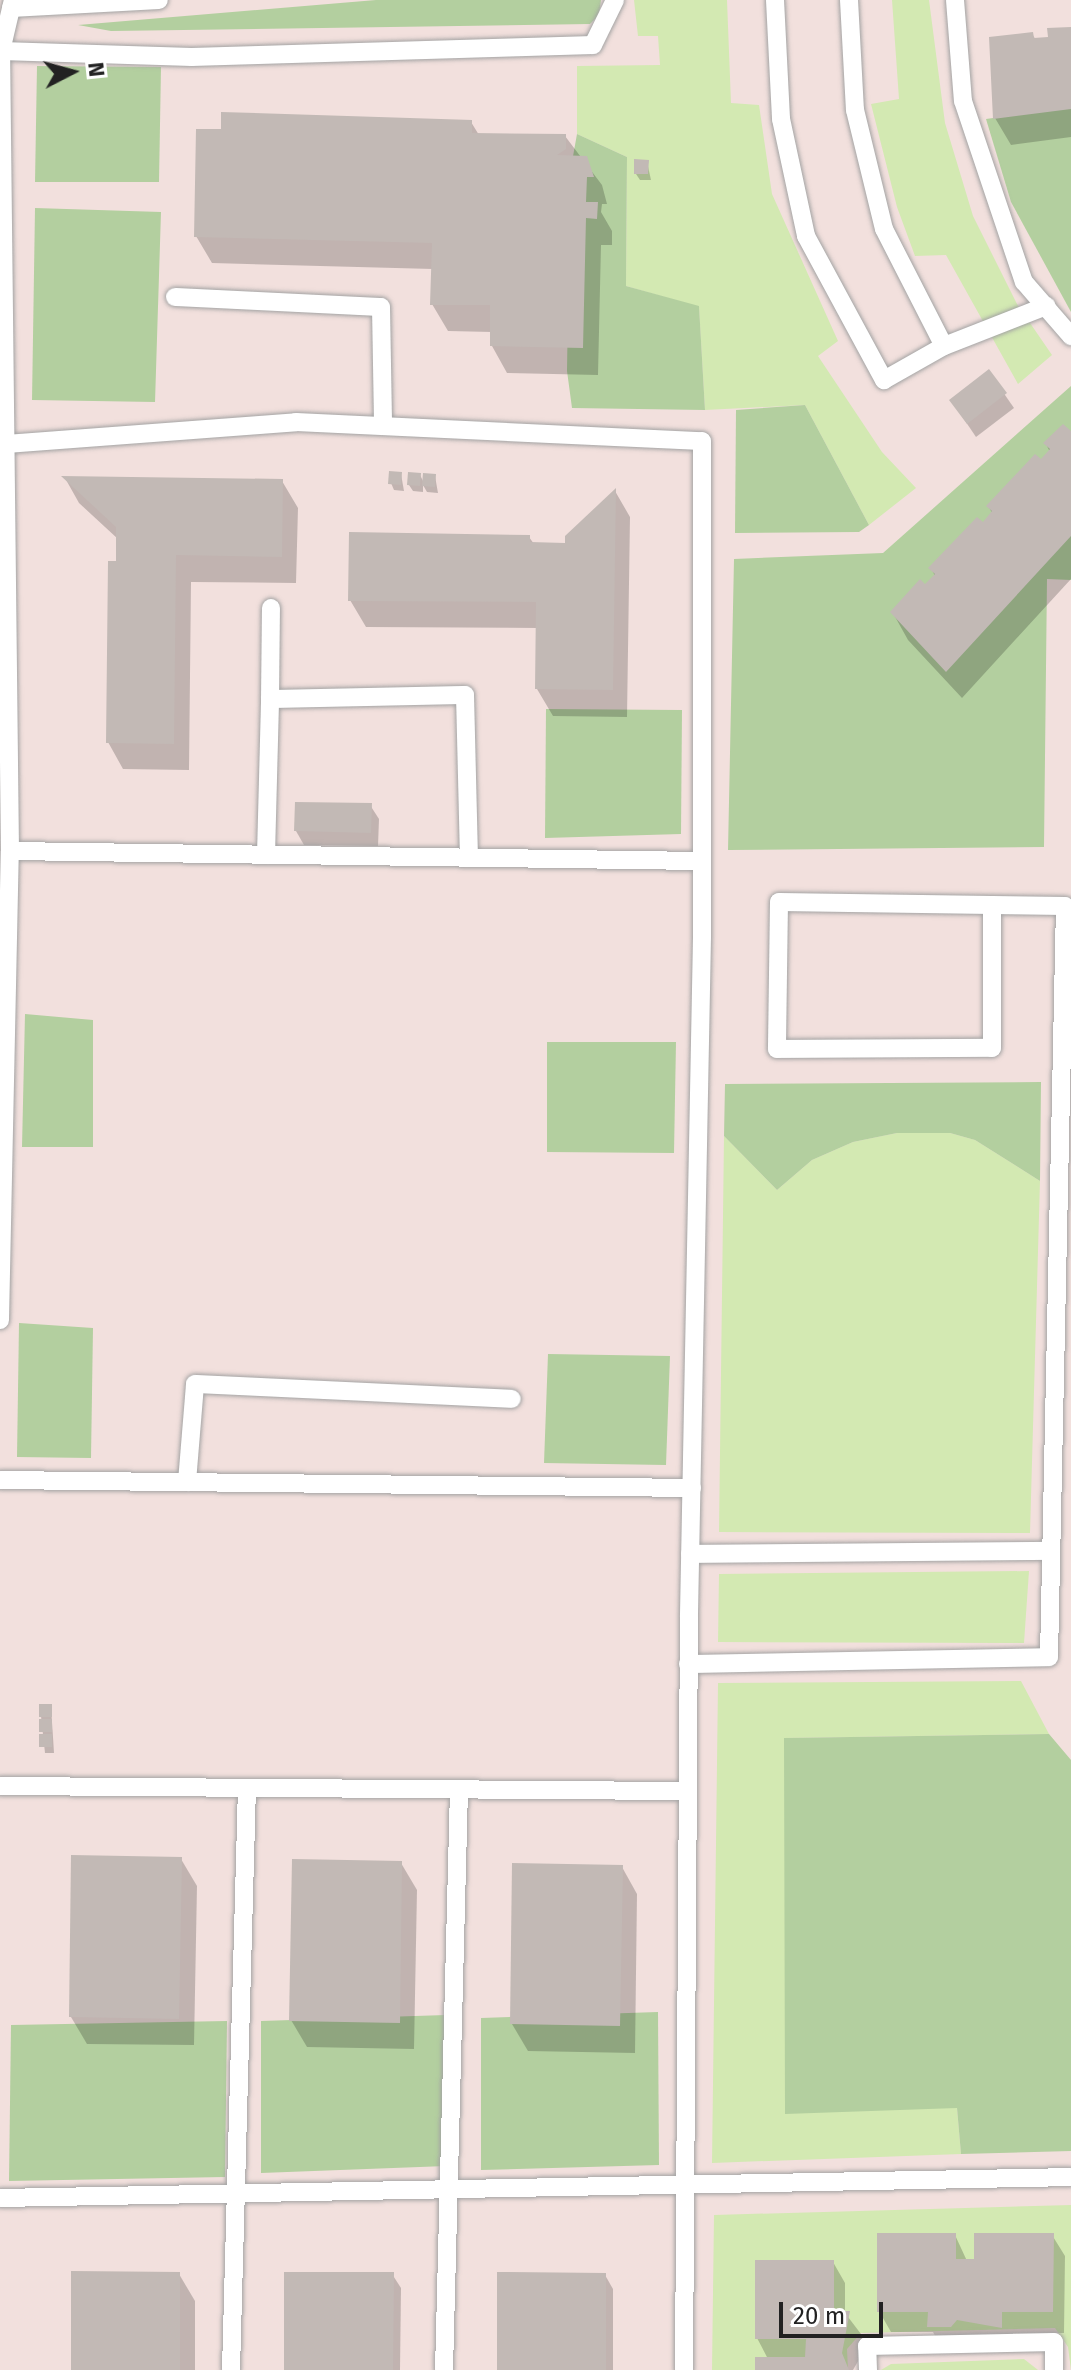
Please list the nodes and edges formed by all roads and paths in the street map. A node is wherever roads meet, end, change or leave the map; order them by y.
1 (150, 0) edge
2 (159, 0) edge
3 (615, 0) edge
4 (775, 0) edge
5 (849, 0) edge
6 (955, 0) edge
7 (12, 4) edge
8 (1, 51) edge
9 (2, 215) edge
10 (175, 297) dead end
11 (1046, 306) junction
12 (1071, 336) edge
13 (944, 346) junction
14 (383, 426) junction
15 (6, 444) junction
16 (271, 608) dead end
17 (4, 664) edge
18 (270, 699) junction
19 (10, 851) junction
20 (266, 855) junction
21 (469, 858) junction
22 (702, 861) junction
23 (992, 905) junction
24 (2, 1120) edge
25 (0, 1320) edge
26 (512, 1399) dead end
27 (0, 1480) edge
28 (187, 1482) junction
29 (692, 1488) junction
30 (1051, 1551) junction
31 (690, 1554) junction
32 (688, 1664) junction
33 (0, 1786) edge
34 (247, 1788) junction
35 (459, 1789) junction
36 (688, 1791) junction
37 (1071, 2177) edge
38 (685, 2187) junction
39 (445, 2191) junction
40 (235, 2194) junction
41 (0, 2198) edge
42 (231, 2370) edge
43 (444, 2370) edge
44 (684, 2370) edge
45 (868, 2370) edge
46 (1054, 2370) edge

1 - 2 lane
1 - 7 lane
3 - 8 lane
4 - 13 lane
5 - 13 lane
6 - 11 lane
7 - 8 lane
8 - 9 lane
9 - 15 lane
10 - 14 lane
11 - 12 lane
11 - 13 lane
14 - 15 lane
14 - 22 lane
15 - 17 lane
16 - 18 lane
17 - 19 lane
18 - 20 lane
18 - 21 lane
19 - 20 lane
19 - 24 lane
20 - 21 lane
21 - 22 lane
22 - 29 lane
23 - 23 lane
23 - 30 lane
24 - 25 lane
26 - 28 lane
27 - 28 lane
28 - 29 lane
29 - 31 lane
30 - 31 lane
30 - 32 lane
31 - 32 lane
32 - 36 lane
33 - 34 lane
34 - 35 lane
34 - 40 lane
35 - 36 lane
35 - 39 lane
36 - 38 lane
37 - 38 lane
38 - 39 lane
38 - 44 lane
39 - 40 lane
39 - 43 lane
40 - 41 lane
40 - 42 lane
45 - 46 lane

